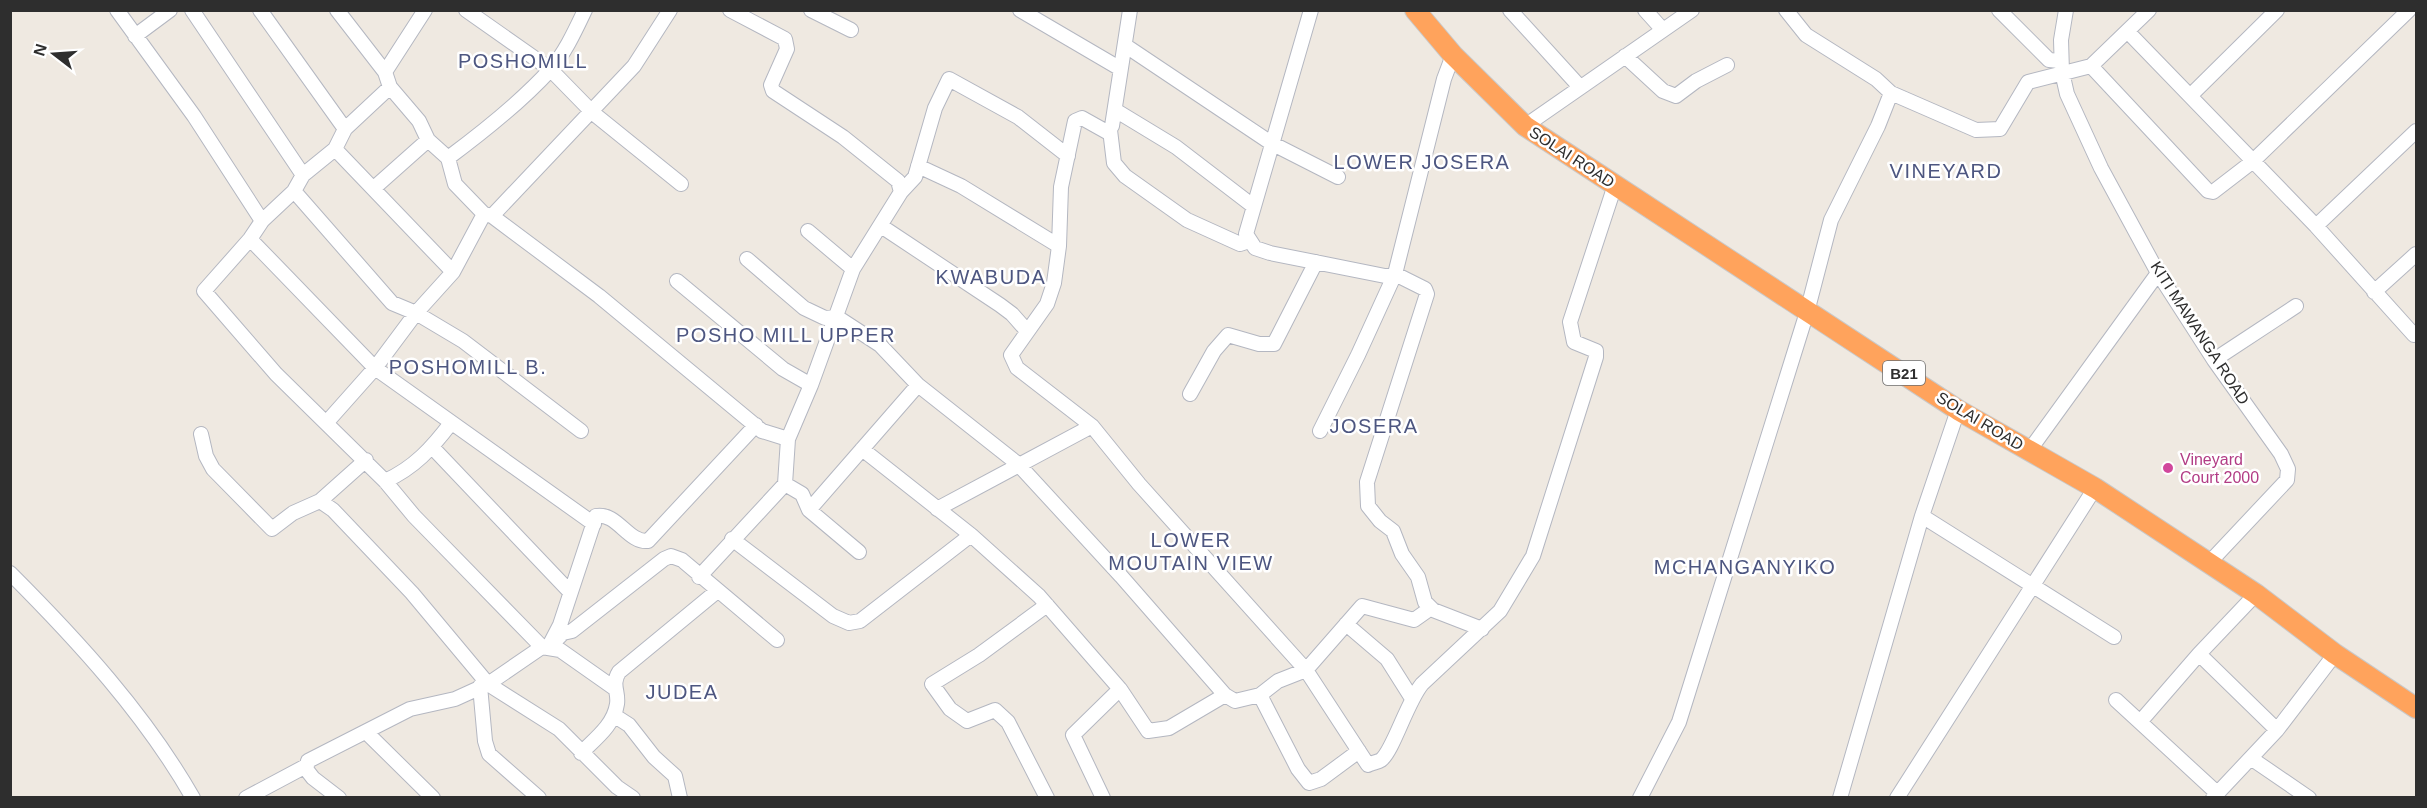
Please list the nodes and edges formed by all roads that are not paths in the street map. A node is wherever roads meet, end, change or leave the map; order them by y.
1 (117, 10) edge
2 (170, 10) edge
3 (192, 10) edge
4 (260, 10) edge
5 (337, 10) edge
6 (425, 10) edge
7 (466, 10) edge
8 (585, 10) edge
9 (670, 10) edge
10 (729, 10) edge
11 (811, 10) edge
12 (1020, 10) edge
13 (1130, 10) edge
14 (1311, 10) edge
15 (1415, 10) edge
16 (1510, 10) edge
17 (1645, 10) edge
18 (1692, 10) edge
19 (1786, 10) edge
20 (1999, 10) edge
21 (2066, 10) edge
22 (2149, 10) edge
23 (2277, 10) edge
24 (2409, 10) edge
25 (483, 16) edge
26 (851, 30) dead end
27 (1663, 30) junction
28 (2128, 32) junction
29 (135, 36) junction
30 (1126, 46) junction
31 (1453, 55) junction
32 (1624, 56) junction
33 (1727, 65) dead end
34 (2091, 66) junction
35 (2061, 67) junction
36 (1119, 68) junction
37 (550, 69) junction
38 (385, 72) junction
39 (390, 87) junction
40 (1580, 87) junction
41 (1891, 93) junction
42 (2191, 95) junction
43 (1115, 110) junction
44 (592, 113) junction
45 (1525, 126) junction
46 (345, 129) junction
47 (1110, 130) junction
48 (2416, 131) edge
49 (428, 140) junction
50 (1271, 143) junction
51 (334, 149) junction
52 (1068, 156) junction
53 (448, 158) junction
54 (2252, 162) junction
55 (918, 166) junction
56 (303, 175) junction
57 (1338, 177) dead end
58 (681, 184) dead end
59 (1615, 185) junction
60 (374, 188) junction
61 (294, 191) junction
62 (901, 192) junction
63 (1253, 206) junction
64 (488, 215) junction
65 (262, 220) junction
66 (881, 226) junction
67 (2316, 226) junction
68 (808, 231) dead end
69 (250, 239) junction
70 (1249, 241) junction
71 (1059, 246) junction
72 (2416, 254) edge
73 (747, 259) dead end
74 (1316, 262) junction
75 (853, 269) junction
76 (453, 272) junction
77 (2158, 273) junction
78 (1395, 274) junction
79 (677, 281) dead end
80 (2374, 292) junction
81 (2296, 306) dead end
82 (1807, 312) junction
83 (416, 313) junction
84 (837, 317) junction
85 (1027, 331) junction
86 (2414, 335) dead end
87 (2214, 360) junction
88 (375, 368) junction
89 (918, 385) junction
90 (811, 386) junction
91 (1190, 394) dead end
92 (1958, 410) junction
93 (327, 422) junction
94 (451, 423) junction
95 (756, 425) junction
96 (1092, 426) junction
97 (581, 431) dead end
98 (1320, 431) dead end
99 (201, 434) dead end
100 (788, 439) junction
101 (432, 448) junction
102 (862, 449) junction
103 (2029, 451) junction
104 (366, 460) junction
105 (1018, 464) junction
106 (385, 481) junction
107 (784, 484) junction
108 (2095, 488) junction
109 (320, 501) junction
110 (937, 509) junction
111 (809, 510) junction
112 (1922, 516) junction
113 (594, 524) junction
114 (971, 535) junction
115 (732, 538) junction
116 (859, 552) dead end
117 (2208, 564) junction
118 (10, 573) edge
119 (699, 577) junction
120 (2031, 584) junction
121 (570, 592) junction
122 (716, 592) junction
123 (2256, 594) junction
124 (1047, 605) junction
125 (1431, 608) junction
126 (1346, 624) junction
127 (1482, 629) junction
128 (2114, 637) dead end
129 (777, 640) dead end
130 (545, 648) junction
131 (2199, 654) junction
132 (2335, 654) junction
133 (1306, 670) junction
134 (484, 685) junction
135 (614, 688) junction
136 (1120, 689) junction
137 (1225, 695) junction
138 (1260, 695) junction
139 (1411, 697) junction
140 (2116, 700) dead end
141 (2416, 708) edge
142 (615, 716) junction
143 (2140, 722) junction
144 (2277, 730) junction
145 (367, 733) junction
146 (1359, 751) junction
147 (581, 753) junction
148 (2252, 759) junction
149 (306, 766) junction
150 (613, 792) edge
151 (2215, 795) edge
152 (1100, 796) edge
153 (193, 798) edge
154 (246, 798) edge
155 (339, 798) edge
156 (433, 798) edge
157 (539, 798) edge
158 (633, 798) edge
159 (680, 798) edge
160 (1047, 798) edge
161 (1640, 798) edge
162 (1840, 798) edge
163 (1897, 798) edge
164 (2308, 798) edge

1 - 29 street
2 - 29 street
3 - 56 street
4 - 46 street
5 - 38 street
6 - 38 street
7 - 25 street
8 - 37 street
9 - 44 street
10 - 62 street
11 - 26 street
12 - 36 street
13 - 30 street
14 - 50 street
15 - 31 highway, SOLAI ROAD / B21
16 - 40 street
17 - 27 street
18 - 27 street
19 - 41 street
20 - 35 street
21 - 35 street, KITI MAWANGA ROAD
22 - 28 street
23 - 42 street
24 - 54 street
25 - 37 street
27 - 32 street
28 - 34 street
28 - 42 street
29 - 65 street
30 - 36 street
30 - 50 street
31 - 45 highway, SOLAI ROAD / B21
31 - 78 street
32 - 33 street
32 - 40 street
34 - 35 street
34 - 54 street
35 - 41 street
35 - 77 street, KITI MAWANGA ROAD
36 - 43 street
37 - 44 street
37 - 53 street
38 - 39 street
39 - 46 street
39 - 49 street
40 - 45 street
41 - 82 street
42 - 54 street
43 - 47 street
43 - 63 street
44 - 58 street
44 - 64 street
45 - 59 highway, SOLAI ROAD / B21
46 - 51 street
47 - 52 street
47 - 70 street
48 - 67 street
49 - 53 street
49 - 60 street
50 - 57 street
50 - 63 street
51 - 56 street
51 - 60 street
52 - 55 street
52 - 71 street
53 - 64 street
54 - 67 street
55 - 62 street
55 - 71 street
56 - 61 street
59 - 82 highway, SOLAI ROAD / B21
59 - 127 street
60 - 76 street
61 - 65 street
61 - 83 street
62 - 66 street
63 - 70 street
64 - 76 street
64 - 95 street
65 - 69 street
66 - 75 street
66 - 85 street
67 - 80 street
68 - 75 street
69 - 88 street
69 - 93 street
70 - 74 street
71 - 85 street
72 - 80 street
73 - 84 street
74 - 78 street
74 - 91 street
75 - 84 street
76 - 83 street
77 - 87 street, KITI MAWANGA ROAD
77 - 103 street
78 - 98 street
78 - 125 street
79 - 90 street
80 - 86 street
81 - 87 street
82 - 92 highway, SOLAI ROAD / B21
82 - 161 street
83 - 88 street
83 - 97 street
84 - 89 street
84 - 90 street
85 - 96 street
87 - 117 street, KITI MAWANGA ROAD
88 - 93 street
88 - 94 street
89 - 102 street
89 - 105 street
90 - 100 street
92 - 103 highway, SOLAI ROAD / B21
92 - 112 street
93 - 104 street
94 - 101 street
94 - 113 street
95 - 100 street
95 - 113 street
96 - 105 street
96 - 133 street
99 - 109 street
100 - 107 street
101 - 106 street
101 - 121 street
102 - 110 street
102 - 111 street
103 - 108 highway, SOLAI ROAD / B21
104 - 106 street
104 - 109 street
105 - 110 street
105 - 137 street
106 - 130 street
107 - 111 street
107 - 115 street
108 - 117 highway, SOLAI ROAD / B21
108 - 120 street
109 - 134 street
110 - 114 street
111 - 116 street
112 - 120 street
112 - 162 street
113 - 121 street
114 - 115 street
114 - 124 street
115 - 119 street
117 - 123 highway, SOLAI ROAD / B21
118 - 153 street
119 - 122 street
119 - 130 street
120 - 128 street
120 - 163 street
121 - 130 street
122 - 129 street
122 - 135 street
123 - 131 street
123 - 132 highway, SOLAI ROAD / B21
124 - 136 street
124 - 160 street
125 - 126 street
125 - 127 street
126 - 133 street
126 - 139 street
127 - 139 street
130 - 134 street
130 - 135 street
131 - 143 street
131 - 144 street
132 - 141 highway, SOLAI ROAD / B21
132 - 144 street
133 - 138 street
133 - 146 street
134 - 145 street
134 - 147 street
134 - 157 street
135 - 142 street
136 - 137 street
136 - 152 street
137 - 138 street
138 - 146 street
139 - 146 street
140 - 143 street
142 - 147 street
142 - 159 street
143 - 151 street
144 - 148 street
145 - 149 street
145 - 156 street
147 - 150 street
148 - 151 street
148 - 164 street
149 - 154 street
149 - 155 street
150 - 158 street

